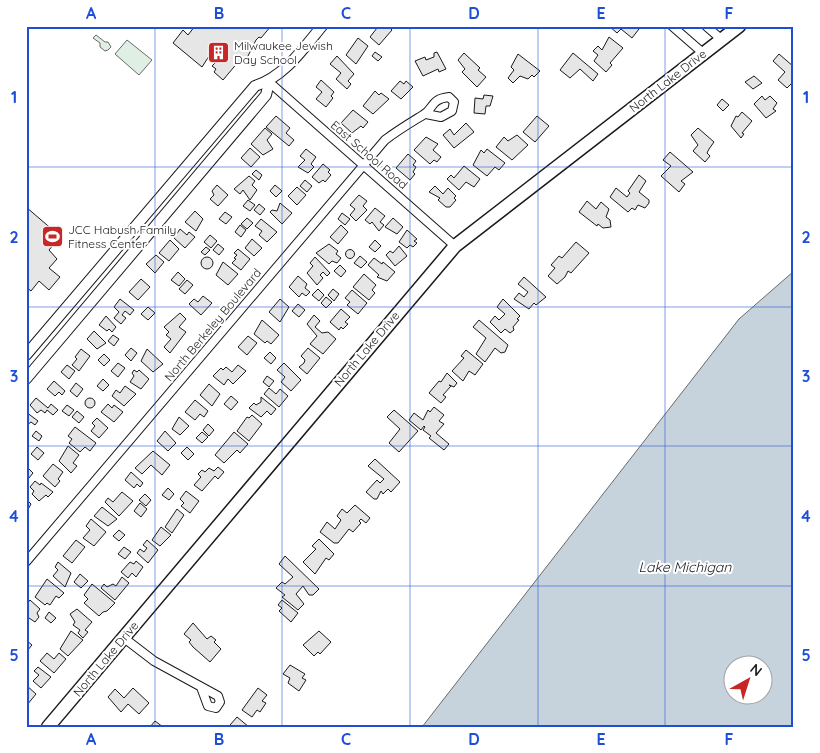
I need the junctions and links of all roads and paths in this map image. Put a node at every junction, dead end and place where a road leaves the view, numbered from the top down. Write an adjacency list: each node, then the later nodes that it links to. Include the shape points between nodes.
1 (322, 26): 7 (street, via 288,66)
2 (672, 26): 6 (street)
3 (706, 26): 5 (street)
4 (739, 26): 5 (main road, North Lake Drive)
5 (721, 39): 6 (main road, North Lake Drive)
6 (703, 53): 10 (main road, North Lake Drive)
7 (269, 82): 9 (street, East School Road); 11 (street, via 255,86); 12 (street, via 266,95)
8 (426, 114): 9 (street, North Berkeley Boulevard, via 385,140)
9 (363, 164): 10 (street, East School Road); 13 (street, North Berkeley Boulevard)
10 (455, 246): 14 (main road, North Lake Drive)
11 (26, 355)
12 (26, 379)
13 (26, 562)
14 (124, 638): 15 (street, via 154,661); 16 (main road, North Lake Drive)
15 (201, 687)
16 (48, 727)

